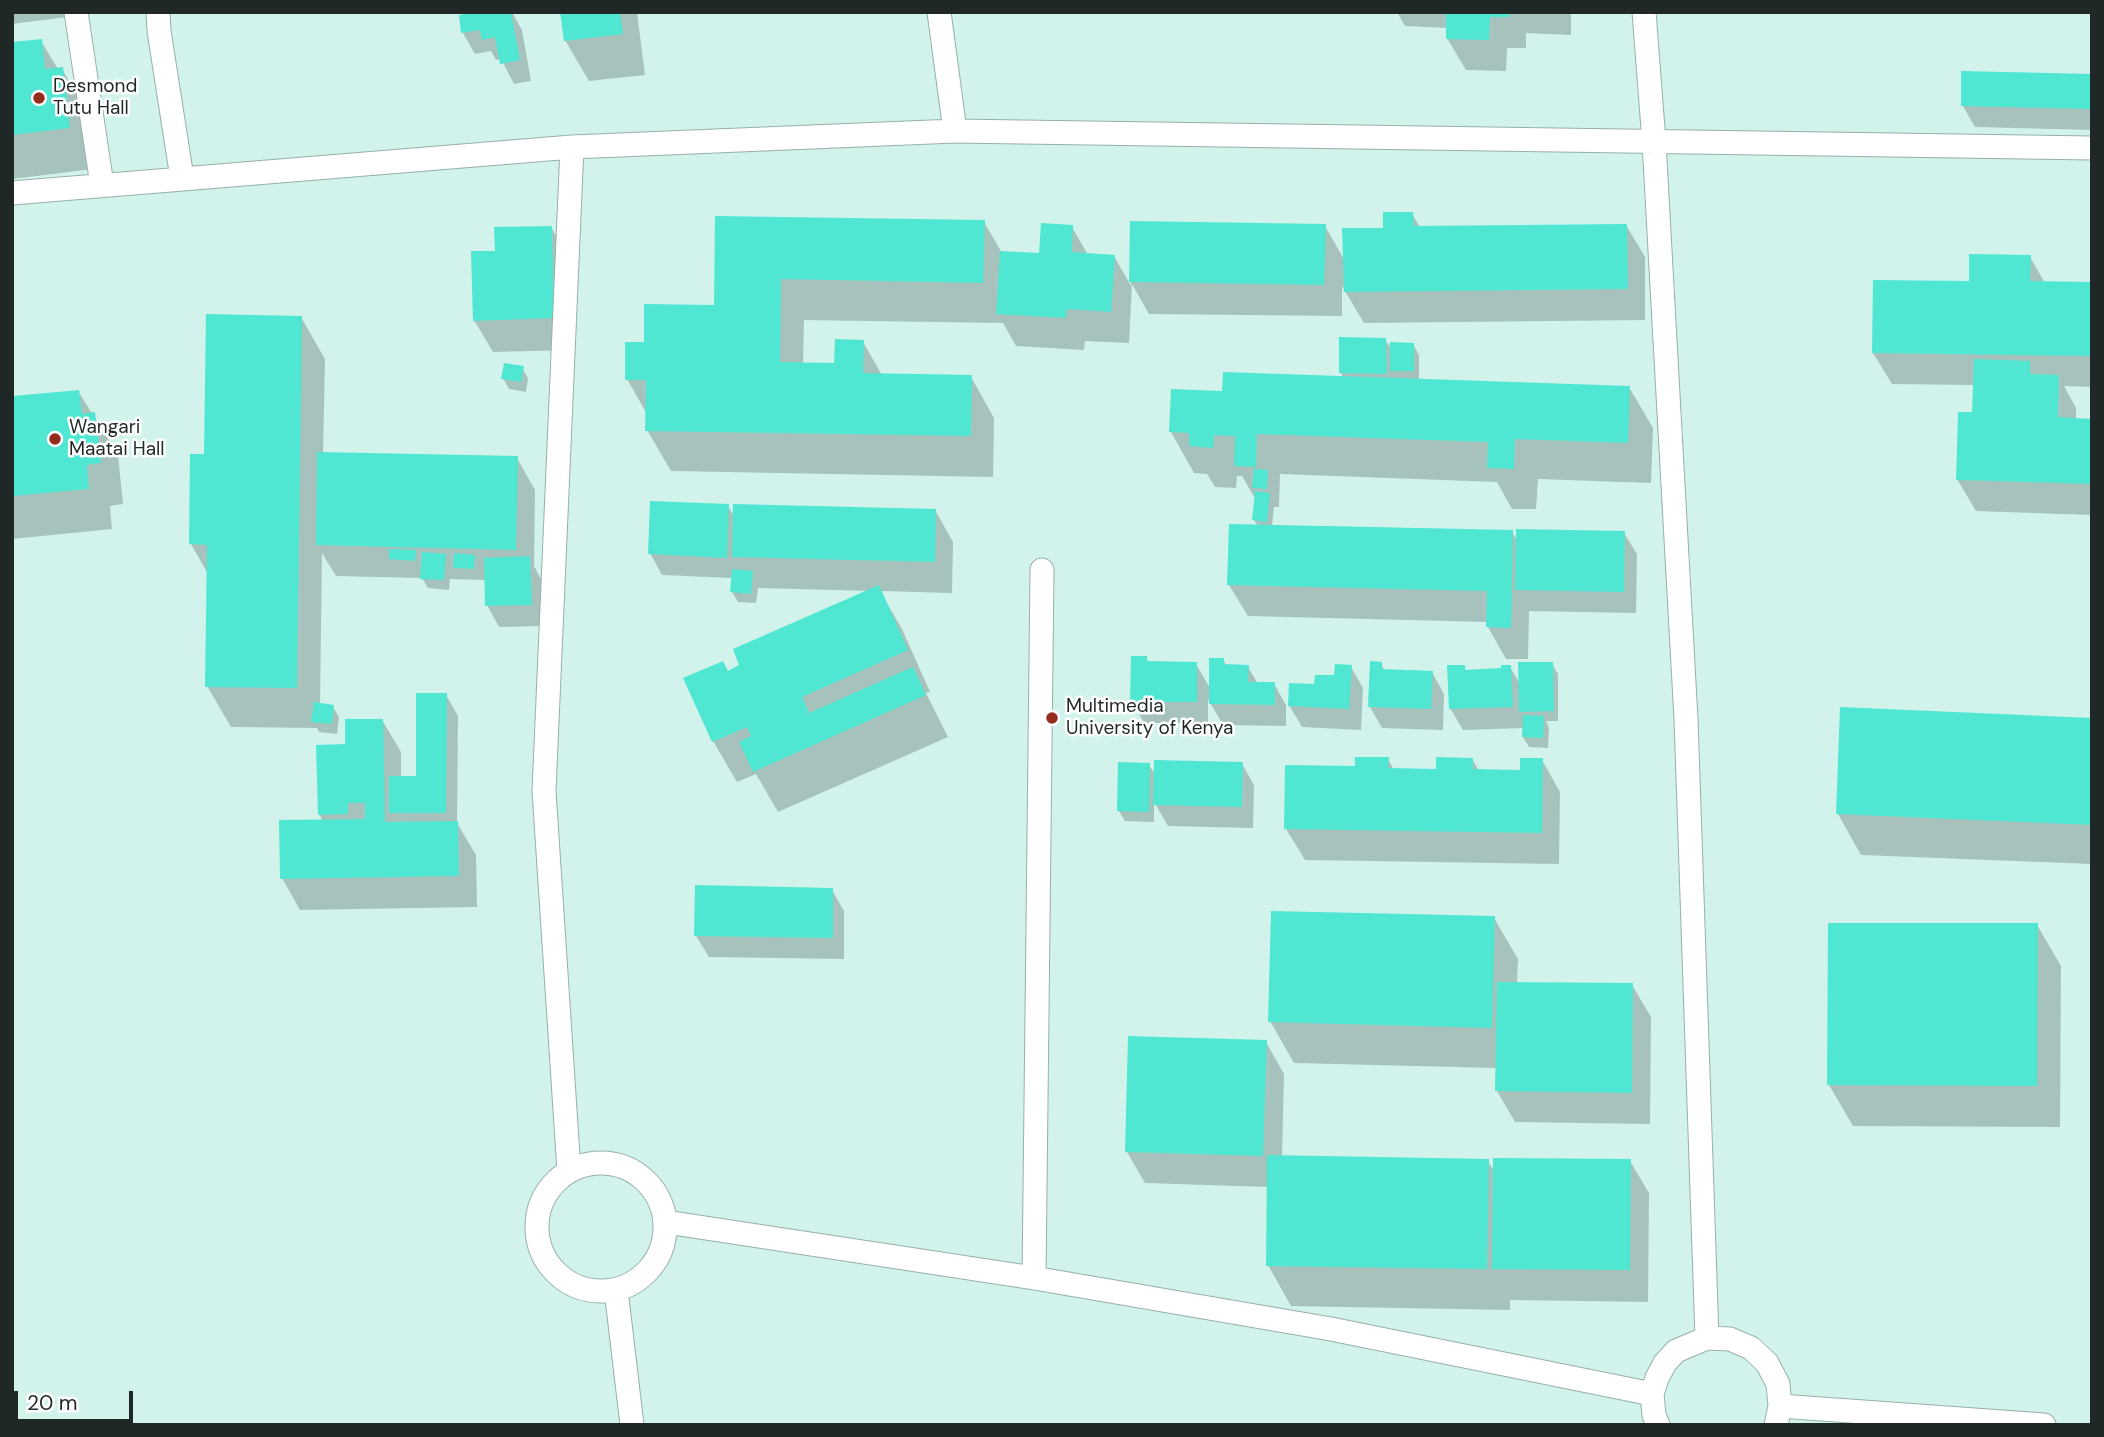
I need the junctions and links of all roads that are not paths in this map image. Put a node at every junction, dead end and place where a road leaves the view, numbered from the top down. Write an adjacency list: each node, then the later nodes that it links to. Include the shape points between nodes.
1 (76, 12): 10 (lane)
2 (158, 12): 9 (lane)
3 (939, 12): 5 (lane)
4 (1644, 12): 6 (lane)
5 (955, 131): 6 (lane); 7 (lane)
6 (1654, 142): 8 (lane); 17 (lane, via 1686,719)
7 (572, 147): 9 (lane); 13 (lane, via 544,791)
8 (2092, 148)
9 (182, 178): 10 (lane)
10 (102, 185): 11 (lane)
11 (12, 193)
12 (1042, 570): 15 (lane)
13 (569, 1171): 14 (lane, via 590,1163 612,1163 633,1171 650,1184 662,1203); 16 (lane, via 551,1185 539,1205 540,1250 552,1270 570,1284 592,1291)
14 (666, 1222): 15 (lane); 16 (lane, via 659,1258 633,1284)
15 (1034, 1278): 18 (lane, via 1331,1329)
16 (615, 1290): 20 (lane)
17 (1707, 1338): 18 (lane, via 1676,1351); 19 (lane, via 1730,1339 1751,1348 1768,1363 1778,1384)
18 (1652, 1394): 21 (lane)
19 (1778, 1415): 22 (lane)
20 (632, 1425)
21 (1658, 1425)
22 (2044, 1425)

